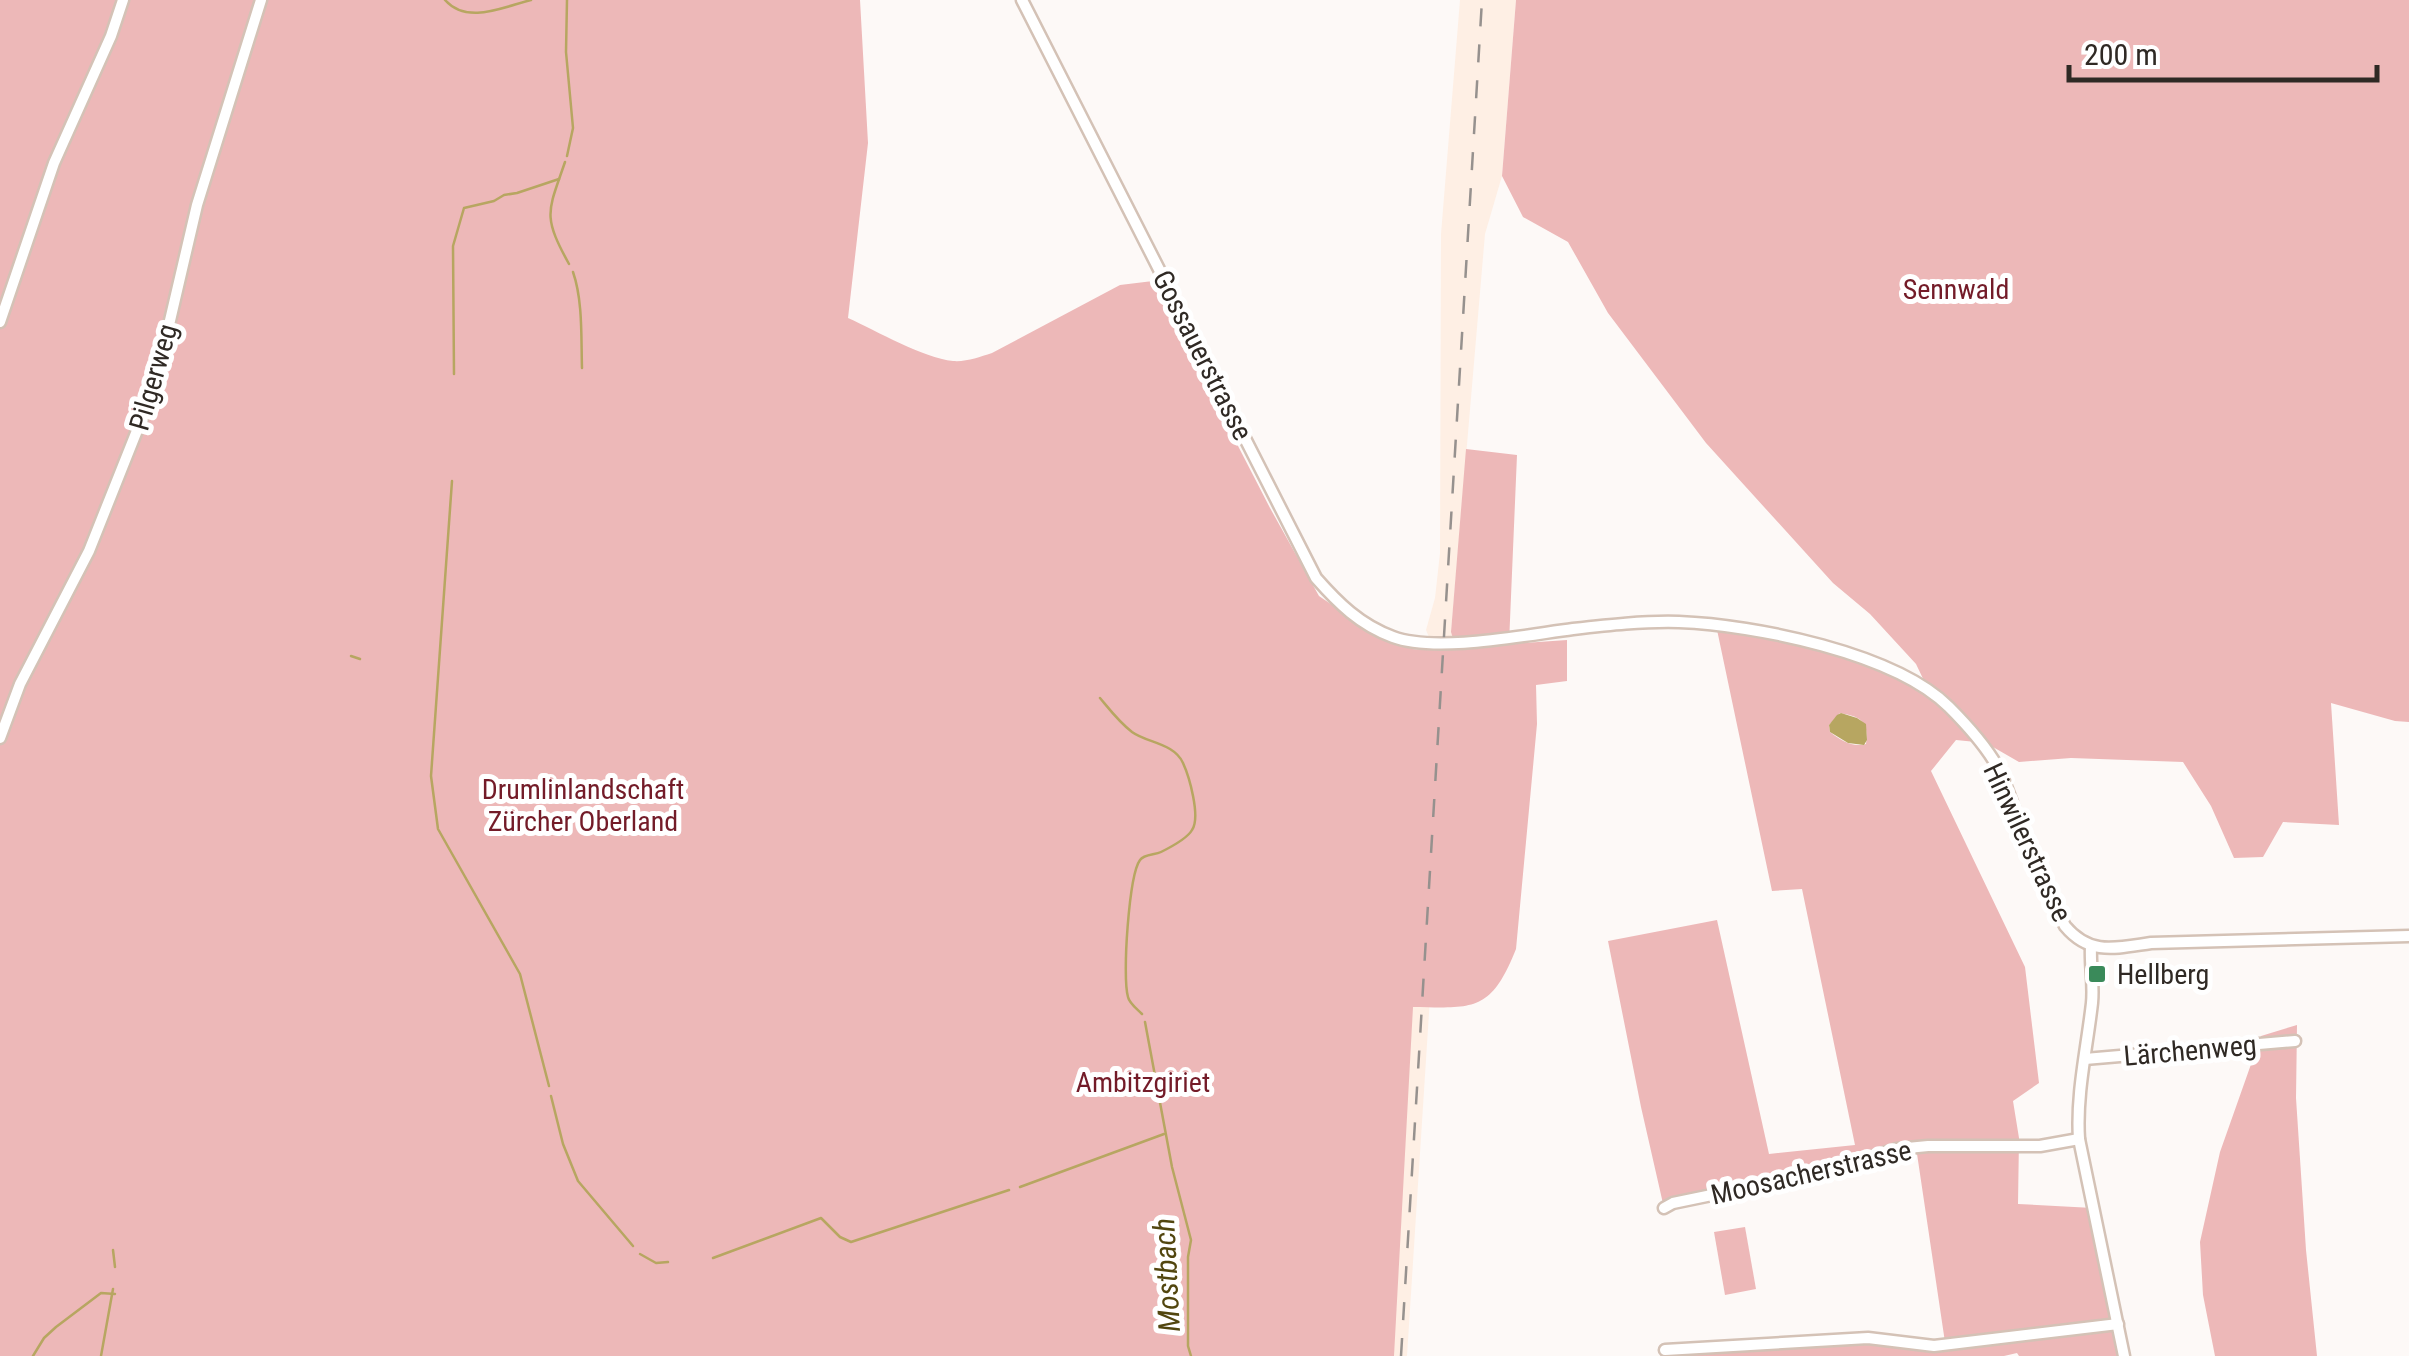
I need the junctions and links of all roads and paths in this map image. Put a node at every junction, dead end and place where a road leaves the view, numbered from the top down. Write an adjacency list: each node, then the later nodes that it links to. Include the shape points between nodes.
1 (123, 0): 4 (street, via 54,163)
2 (261, 0): 6 (street, Pilgerweg, via 197,205 142,418 90,552 20,684)
3 (1022, 0): 5 (street, Gossauerstrasse, via 1316,578 1362,622 1394,638)
4 (0, 322)
5 (1443, 642): 8 (street, Hinwilerstrasse, via 1678,622 1821,646 1890,668 1945,703 1996,766 2065,926)
6 (0, 738)
7 (2409, 936): 8 (street, Hinwilerstrasse)
8 (2092, 947): 10 (street)
9 (2295, 1041): 10 (street, Lärchenweg)
10 (2085, 1059): 11 (street)
11 (2079, 1140): 12 (street, Moosacherstrasse, via 1897,1149); 13 (street)
12 (1664, 1208)
13 (2118, 1324): 14 (street, via 1934,1346 1868,1338); 15 (street)
14 (1666, 1350)
15 (2124, 1356)

